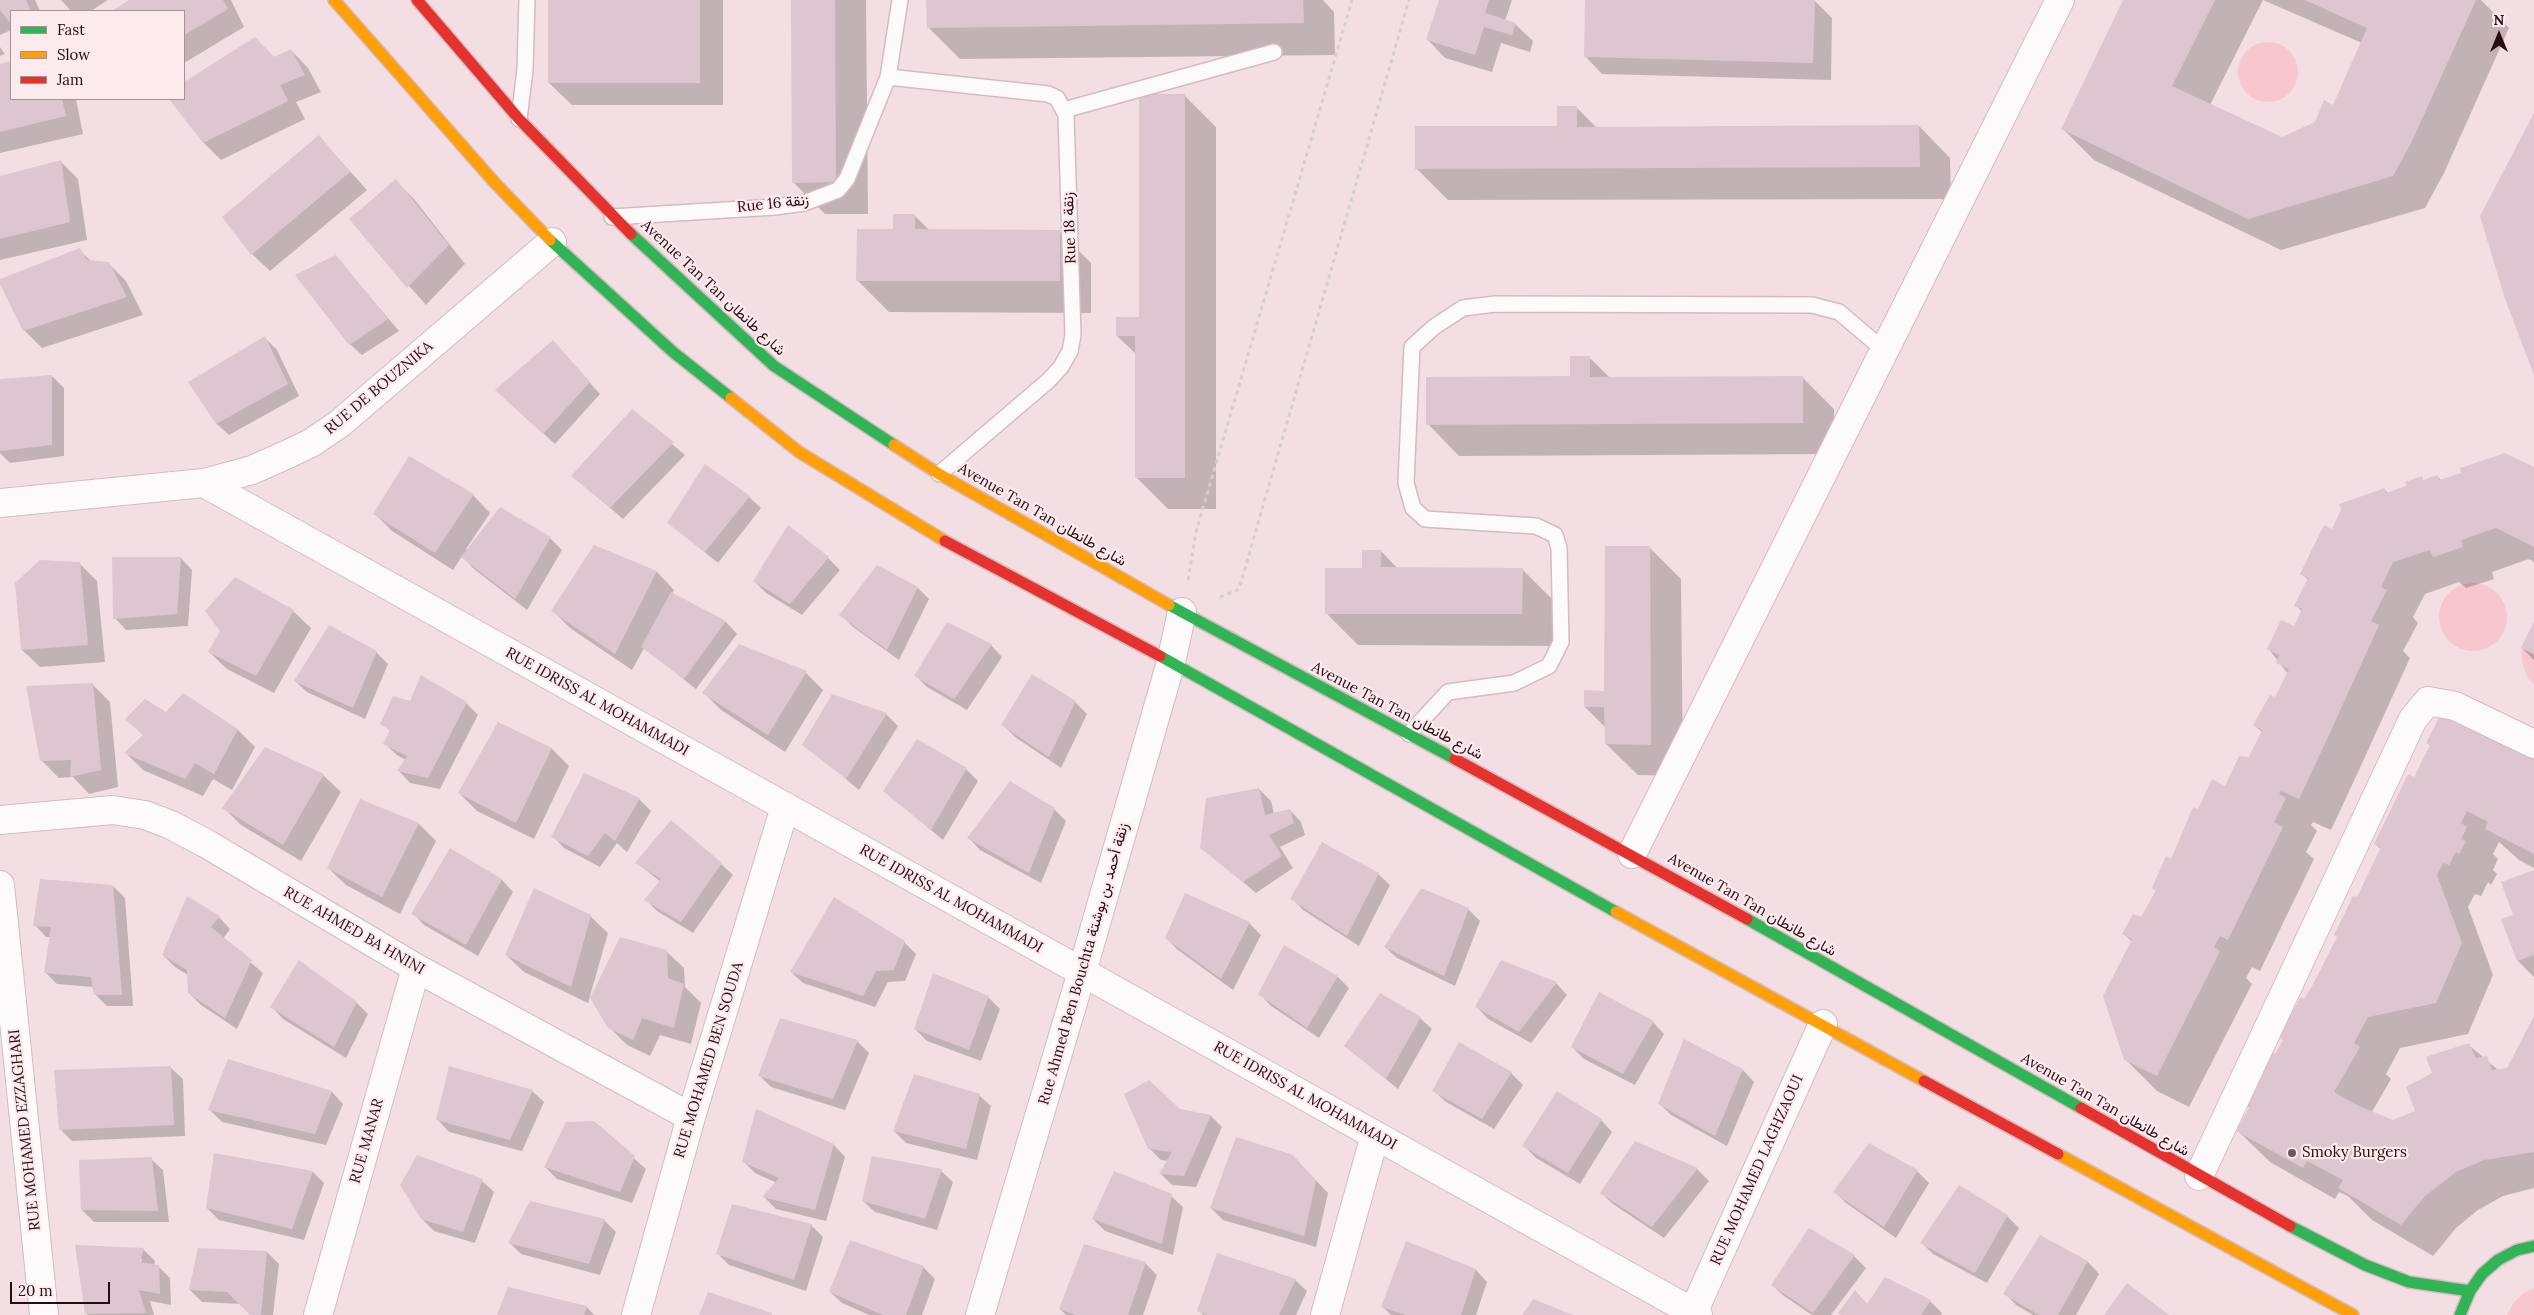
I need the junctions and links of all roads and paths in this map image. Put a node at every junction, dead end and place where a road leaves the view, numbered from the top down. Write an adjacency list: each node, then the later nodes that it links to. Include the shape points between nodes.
1 (334, 0): 13 (main road)
2 (417, 0): 11 (main road, Avenue Tan Tan شارع طانطان)
3 (527, 0): 11 (lane, via 525,70)
4 (900, 0): 9 (lane, Rue 16 زنقة)
5 (1352, 0): 18 (path, via 1196,532)
6 (1410, 0): 18 (path, via 1239,590)
7 (2060, 0): 14 (street)
8 (1274, 52): 10 (lane)
9 (888, 77): 10 (lane, via 1048,94 1057,98); 12 (lane, Rue 16 زنقة, via 847,180 838,190 804,203 776,207)
10 (1064, 110): 15 (lane, Rue 18 زنقة, via 1071,220 1073,335 1070,351 1048,381)
11 (519, 118): 12 (main road, Avenue Tan Tan شارع طانطان)
12 (612, 217): 15 (main road, Avenue Tan Tan شارع طانطان, via 774,366)
13 (552, 242): 16 (street, RUE DE BOUZNIKA, via 339,424 311,443 252,470); 19 (main road, via 674,352 799,452 990,567)
14 (1885, 351): 20 (lane, via 1839,312 1812,305 1495,304 1464,308 1434,327 1412,347 1406,482 1413,508 1424,519 1536,526 1555,535 1559,548 1561,642 1549,666 1514,682 1448,692); 24 (street)
15 (939, 474): 18 (main road, Avenue Tan Tan شارع طانطان)
16 (204, 482): 17 (street, RUE DE BOUZNIKA); 22 (street, RUE IDRISS AL MOHAMMADI)
17 (0, 503)
18 (1182, 612): 19 (street, Rue Ahmed Ben Bouchta زنقة أحمد بن بوشتة); 20 (main road, Avenue Tan Tan شارع طانطان)
19 (1171, 662): 27 (street, Rue Ahmed Ben Bouchta زنقة أحمد بن بوشتة); 28 (main road)
20 (1409, 734): 24 (main road, Avenue Tan Tan شارع طانطان)
21 (2534, 744): 31 (street, via 2455,706 2428,701 2413,719)
22 (785, 807): 27 (street, RUE IDRISS AL MOHAMMADI); 29 (street, RUE MOHAMED BEN SOUDA)
23 (0, 820): 26 (street, RUE AHMED BA HNINI, via 113,810 145,815 207,844)
24 (1632, 854): 31 (main road, Avenue Tan Tan شارع طانطان)
25 (0, 885): 36 (street, RUE MOHAMED EZZAGHARI)
26 (416, 968): 29 (street, RUE AHMED BA HNINI); 37 (street, RUE MANAR)
27 (1082, 972): 30 (street, RUE IDRISS AL MOHAMMADI); 39 (street, Rue Ahmed Ben Bouchta زنقة أحمد بن بوشتة)
28 (1823, 1024): 34 (main road); 35 (street, RUE MOHAMED LAGHZAOUI)
29 (691, 1117): 38 (street, RUE MOHAMED BEN SOUDA)
30 (1375, 1135): 35 (street, RUE IDRISS AL MOHAMMADI); 40 (street)
31 (2199, 1176): 33 (main road, Avenue Tan Tan شارع طانطان, via 2365,1265 2409,1282)
32 (2534, 1246): 33 (main road, via 2498,1260)
33 (2470, 1291): 43 (main road)
34 (2317, 1297): 41 (main road); 42 (main road)
35 (1694, 1314)
36 (44, 1315)
37 (318, 1315)
38 (636, 1315)
39 (980, 1315)
40 (1325, 1315)
41 (2330, 1315)
42 (2353, 1315)
43 (2460, 1315)

